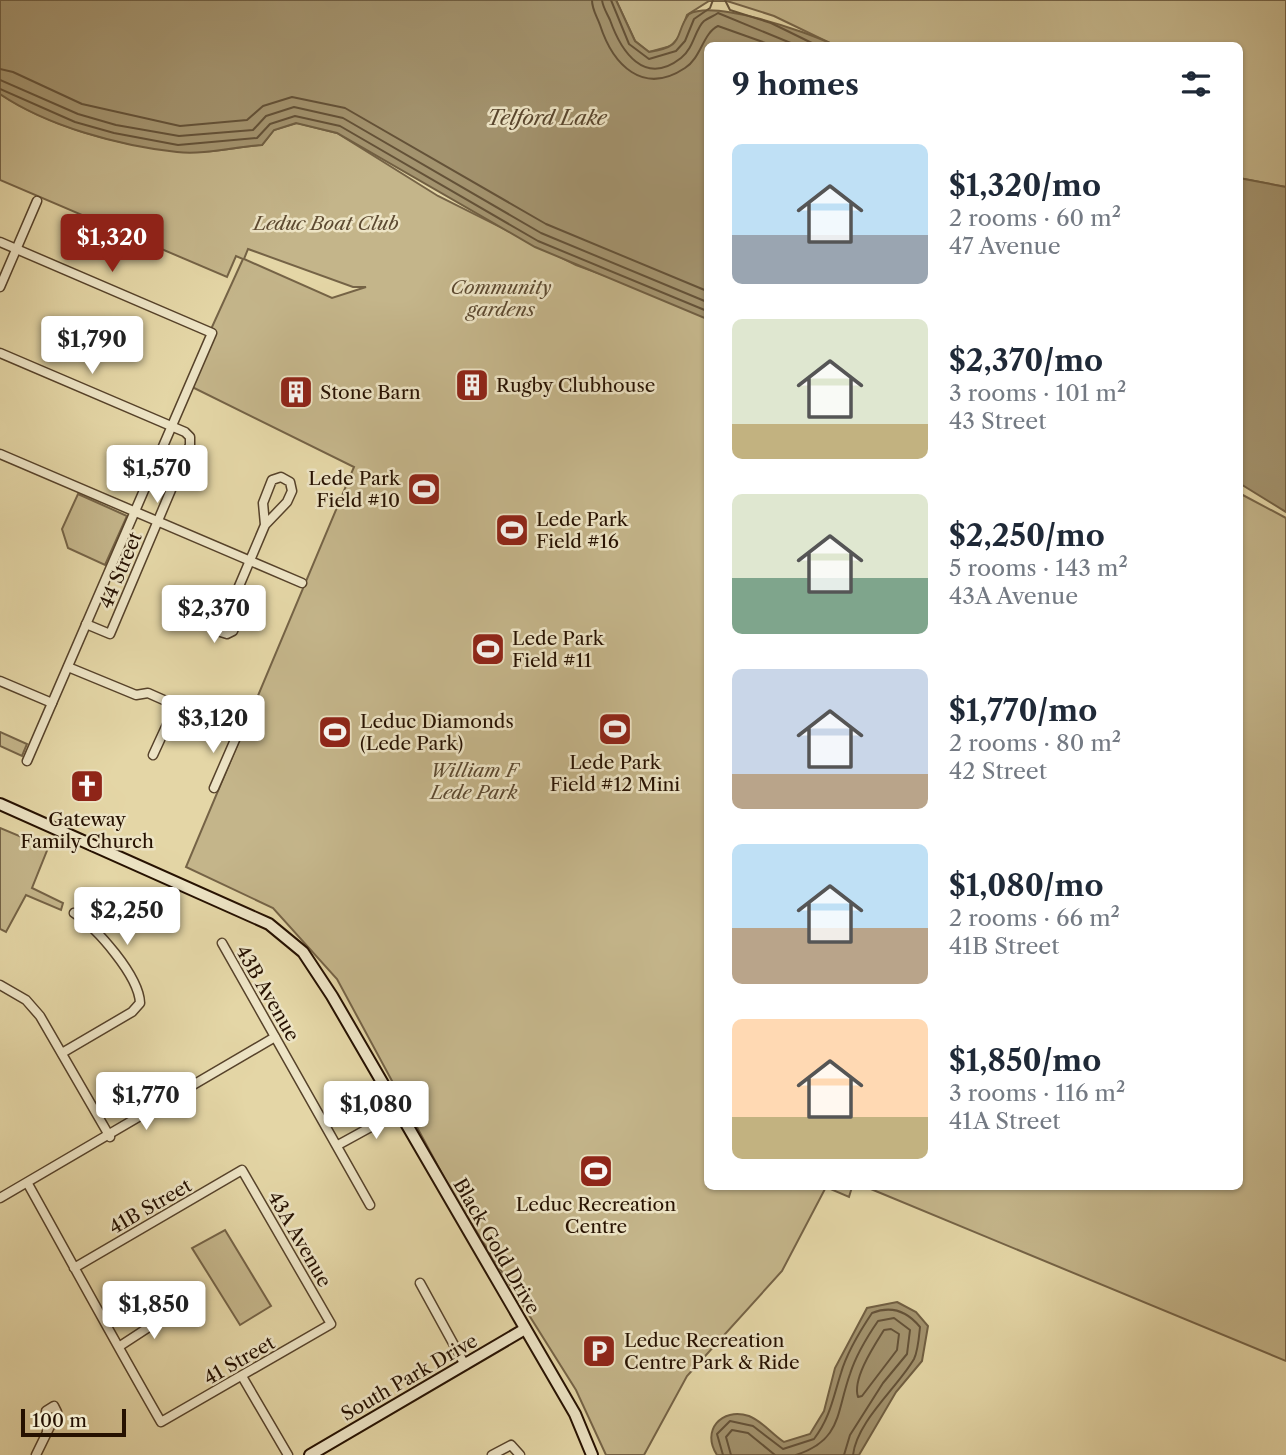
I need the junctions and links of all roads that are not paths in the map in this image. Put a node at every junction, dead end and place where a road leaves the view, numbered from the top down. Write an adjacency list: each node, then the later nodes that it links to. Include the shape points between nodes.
1 (37, 201): 3 (street)
2 (0, 242): 3 (street)
3 (17, 249): 4 (street); 6 (street, 44 Street, via 212,333)
4 (0, 287)
5 (0, 353): 6 (street)
6 (172, 427): 8 (street, 44 Street); 9 (street, 44 Street, via 188,434 190,445)
7 (0, 454): 8 (street)
8 (135, 512): 9 (street); 14 (street, 44 Street)
9 (159, 522): 11 (street); 14 (street, 44 Street, via 110,634)
10 (265, 525): 10 (street, via 282,510 292,491 290,482 281,477 272,480 264,499); 11 (street)
11 (250, 561): 12 (street); 13 (street)
12 (302, 583)
13 (237, 591): 13 (street, via 212,619 212,628 224,634 233,631 237,621)
14 (86, 624): 15 (street, 44 Street)
15 (68, 667): 17 (street, 44 Street); 19 (street, via 136,695 148,693)
16 (0, 681): 17 (street)
17 (52, 703): 22 (street, 44 Street)
18 (251, 703): 20 (street)
19 (176, 705): 20 (street); 21 (street)
20 (239, 733): 23 (street)
21 (153, 755)
22 (27, 761)
23 (214, 789)
24 (0, 804): 30 (main road, Black Gold Drive, via 242,909 281,933 317,971)
25 (74, 913): 29 (street, via 108,944 140,1003)
26 (222, 943): 28 (street, 43B Avenue)
27 (0, 985): 29 (street, via 26,1000)
28 (275, 1037): 31 (street); 32 (street, 43B Avenue)
29 (62, 1053): 31 (street)
30 (400, 1111): 32 (street); 41 (main road, Black Gold Drive)
31 (110, 1137): 34 (street)
32 (338, 1145): 36 (street, 43B Avenue)
33 (242, 1170): 37 (street, 41B Street); 40 (street, 43A Avenue)
34 (28, 1184): 35 (street); 37 (street)
35 (0, 1198)
36 (370, 1205)
37 (74, 1268): 42 (street)
38 (420, 1283): 43 (street)
39 (172, 1312): 42 (street)
40 (331, 1324): 44 (street, 41 Street)
41 (525, 1329): 43 (main road, South Park Drive); 51 (main road, Black Gold Drive, via 579,1422)
42 (120, 1346): 44 (street, 41 Street, via 162,1422)
43 (465, 1365): 48 (main road, South Park Drive)
44 (243, 1378): 47 (street)
45 (47, 1431): 46 (street)
46 (36, 1455)
47 (288, 1455)
48 (310, 1455)
49 (492, 1455): 50 (street, via 511,1445)
50 (520, 1455)
51 (592, 1455)

